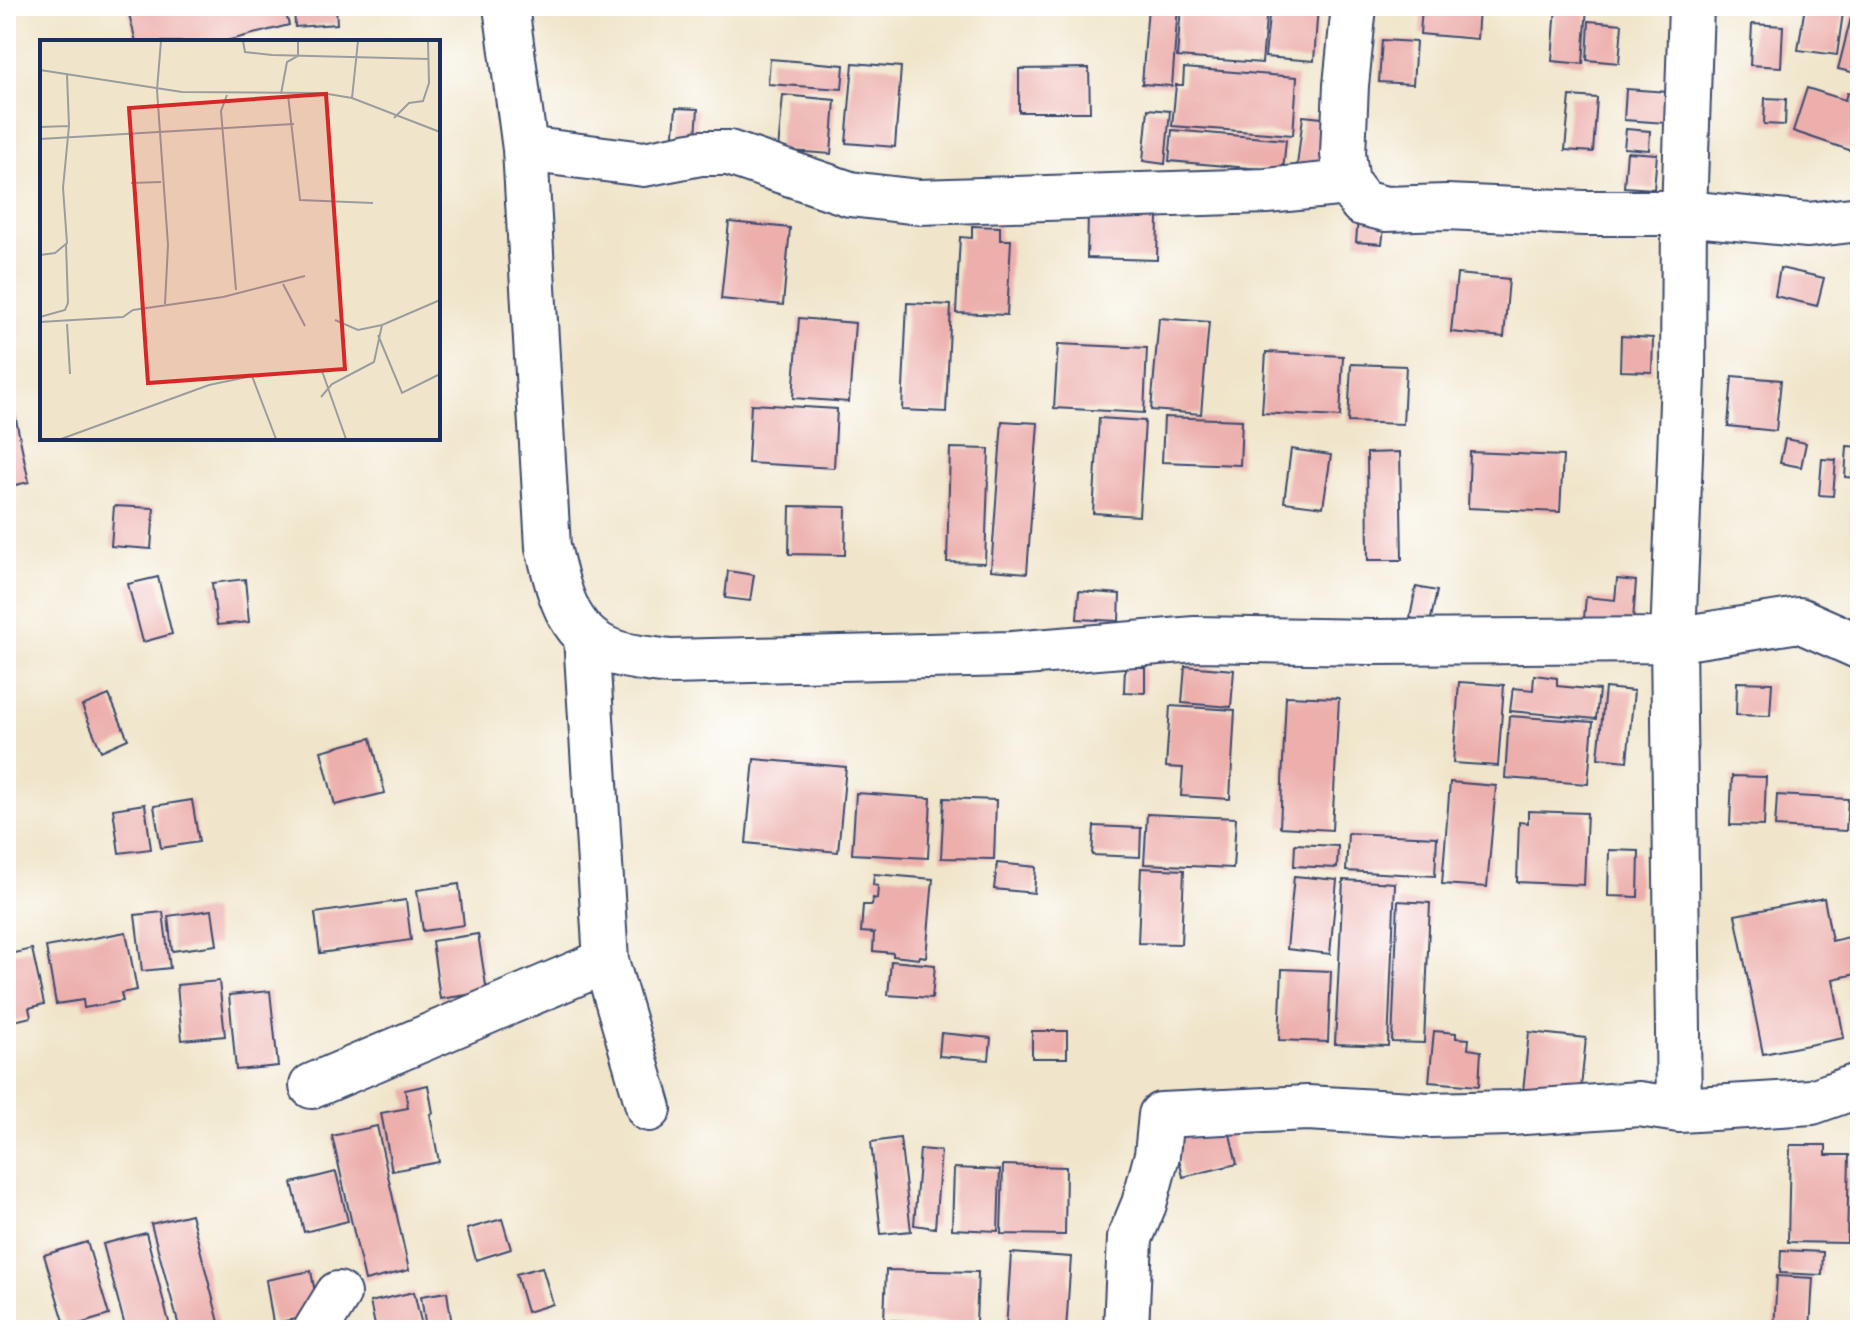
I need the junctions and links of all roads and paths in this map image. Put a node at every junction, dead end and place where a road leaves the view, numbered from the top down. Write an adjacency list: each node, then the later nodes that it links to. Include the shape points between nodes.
1 (506, 6): 4 (street)
2 (1354, 6): 5 (street, via 1343,154)
3 (1691, 6): 6 (street)
4 (525, 149): 5 (street, via 644,164 729,153 850,194 919,202 1267,191); 8 (street, via 548,547 562,603)
5 (1347, 183): 6 (street, via 1362,203 1386,209)
6 (1684, 213): 7 (street, via 1808,225); 9 (street)
7 (1860, 219)
8 (586, 637): 9 (street, via 614,652 669,662 1012,654 1195,639); 11 (street)
9 (1673, 640): 10 (street, via 1799,620); 15 (street)
10 (1860, 647)
11 (606, 961): 13 (street); 14 (street)
12 (1860, 1085): 15 (street, via 1812,1102)
13 (312, 1086)
14 (649, 1109)
15 (1679, 1110): 16 (street, via 1639,1104 1443,1115 1307,1108 1161,1115 1157,1155 1130,1238)
16 (1126, 1330)

